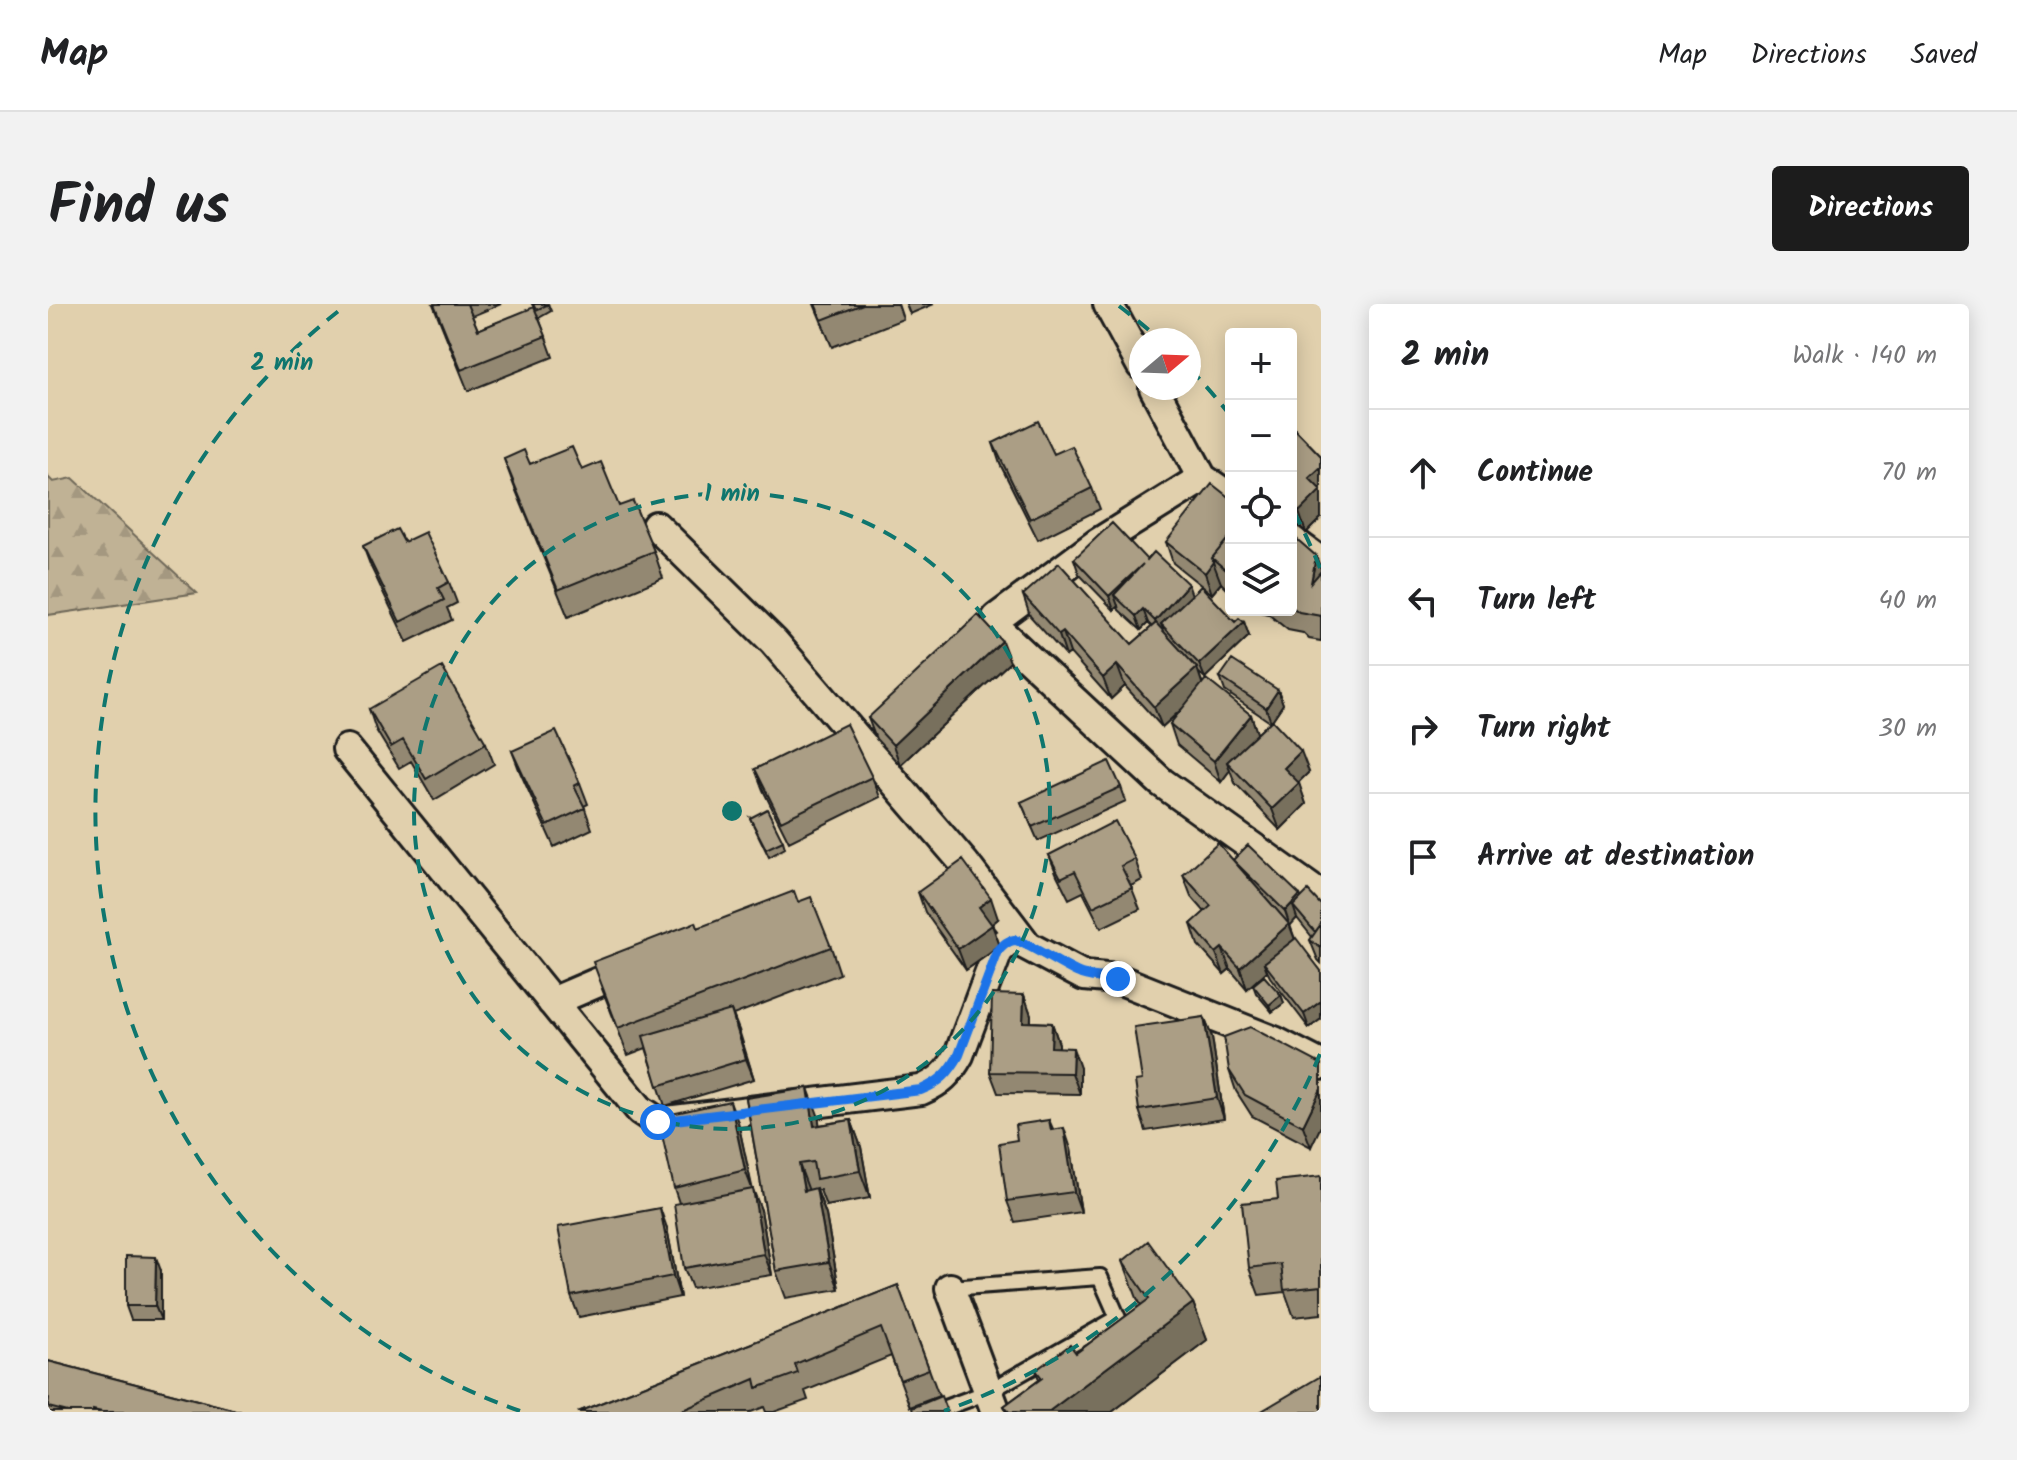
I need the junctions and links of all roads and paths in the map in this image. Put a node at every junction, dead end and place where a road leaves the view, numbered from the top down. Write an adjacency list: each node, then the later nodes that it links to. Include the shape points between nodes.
1 (1108, 304): 2 (street)
2 (1129, 343)
3 (1160, 400): 4 (street)
4 (1202, 478): 5 (street); 10 (street, via 1098,543 995,624 1161,782)
5 (1225, 494)
6 (656, 526): 11 (street, via 774,642 965,864)
7 (1296, 544): 8 (street)
8 (1321, 562)
9 (347, 749): 13 (street)
10 (1321, 896)
11 (1026, 944): 13 (street, via 1007,942 998,951 959,1055 937,1083 921,1090 658,1122 640,1110); 14 (street, via 1084,976 1118,979)
12 (664, 954): 13 (street)
13 (552, 1002)
14 (1321, 1065)
15 (950, 1288): 16 (street); 16 (lane, via 1100,1277 1118,1318)
16 (992, 1402): 17 (lane)
17 (934, 1412)

